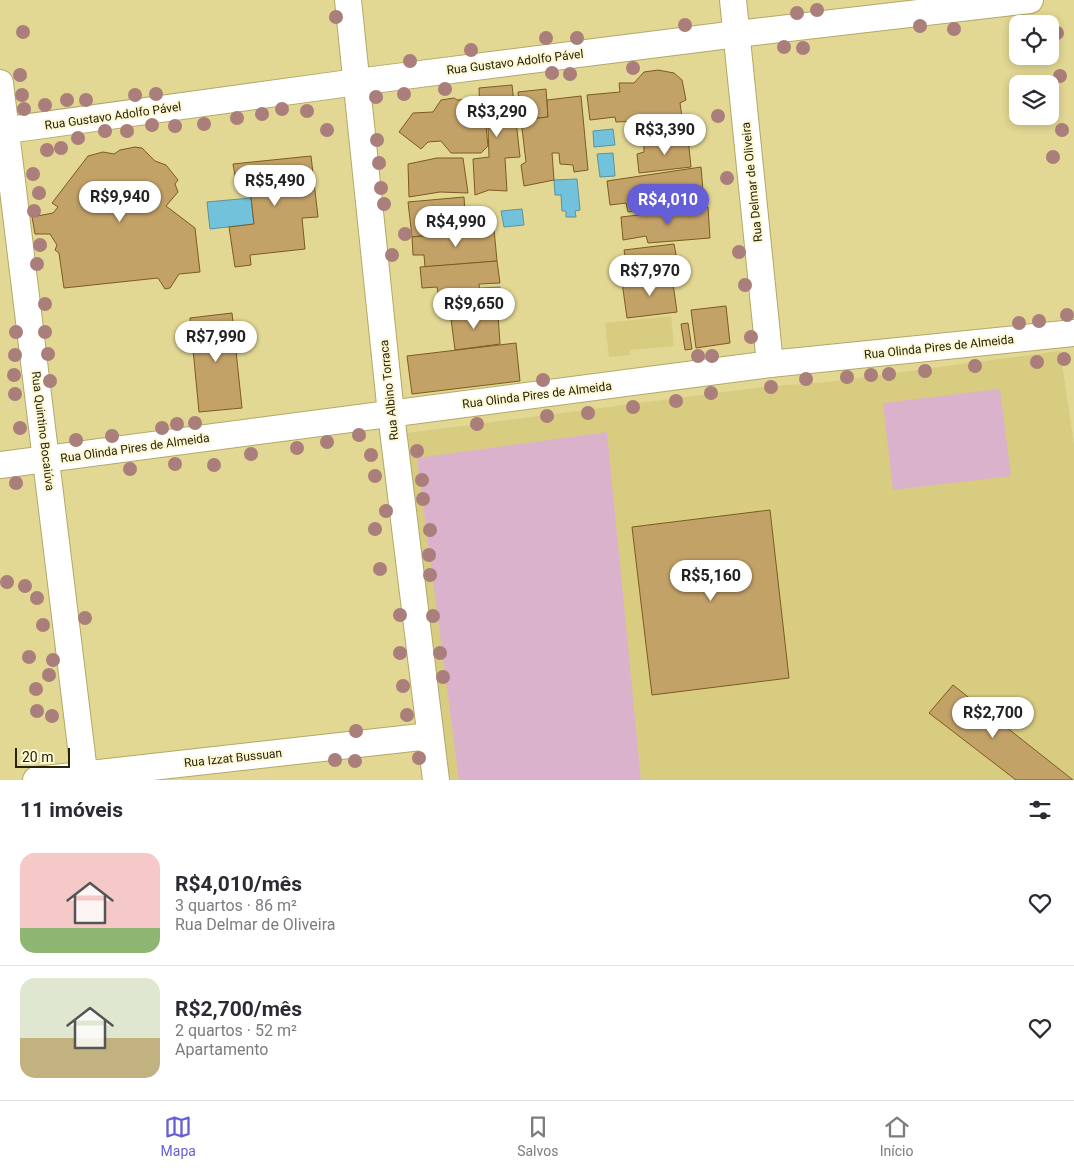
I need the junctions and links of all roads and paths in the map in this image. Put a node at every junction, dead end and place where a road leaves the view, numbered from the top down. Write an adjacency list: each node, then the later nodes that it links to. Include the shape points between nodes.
1 (348, 0): 6 (street, Rua Albino Torraca)
2 (733, 0): 4 (street, Rua Delmar de Oliveira)
3 (1030, 0): 4 (street, Rua Gustavo Adolfo Pável)
4 (737, 34): 6 (street, Rua Gustavo Adolfo Pável); 9 (street, Rua Delmar de Oliveira)
5 (0, 82): 7 (street, Rua Quintino Bocaiúva)
6 (357, 82): 7 (street, Rua Gustavo Adolfo Pável); 10 (street, Rua Albino Torraca)
7 (2, 131): 11 (street, Rua Quintino Bocaiúva)
8 (1074, 333): 9 (street, Rua Olinda Pires de Almeida)
9 (770, 364): 10 (street, Rua Olinda Pires de Almeida)
10 (391, 414): 11 (street, Rua Olinda Pires de Almeida); 13 (street, Rua Albino Torraca)
11 (47, 460): 12 (street, Rua Olinda Pires de Almeida); 14 (street, Rua Quintino Bocaiúva)
12 (0, 465)
13 (430, 736): 14 (street, Rua Izzat Bussuan); 16 (street, Rua Albino Torraca)
14 (85, 777): 15 (street, Rua Izzat Bussuan)
15 (36, 780)
16 (436, 780)

